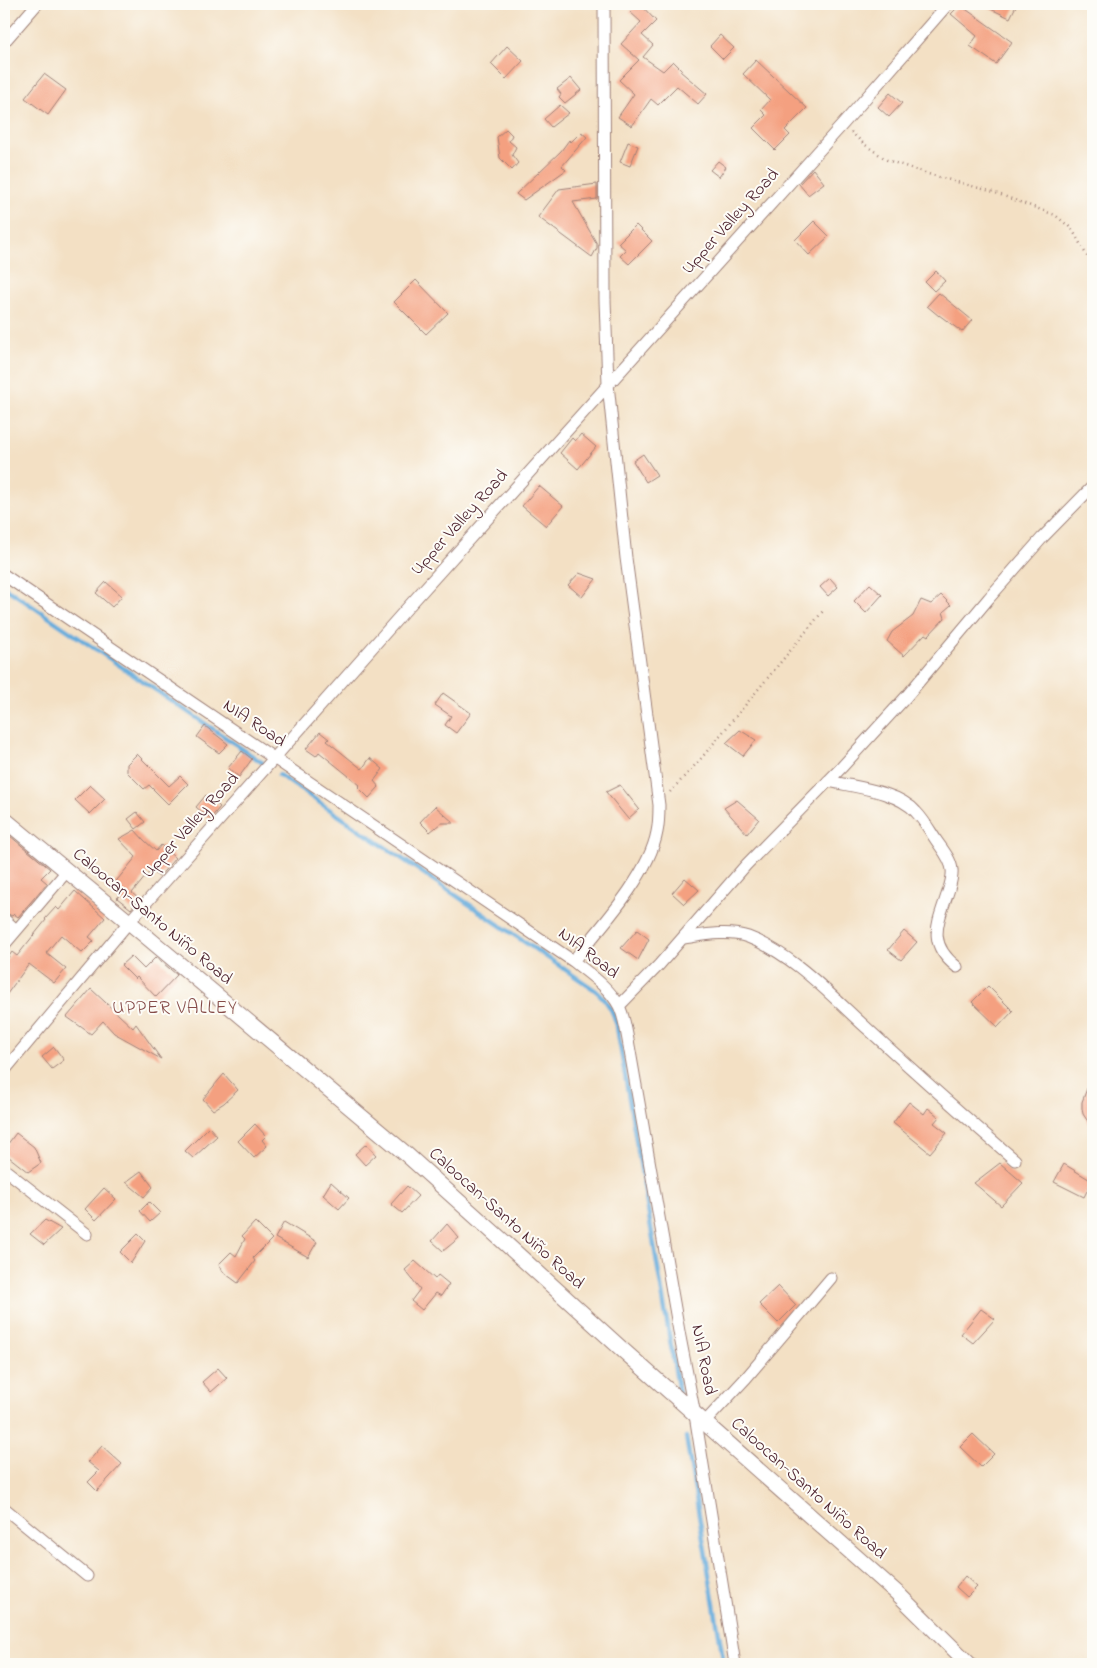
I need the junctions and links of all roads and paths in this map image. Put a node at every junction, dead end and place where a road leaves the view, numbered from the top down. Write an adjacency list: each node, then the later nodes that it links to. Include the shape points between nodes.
1 (37, 4): 4 (street)
2 (604, 4): 7 (street)
3 (948, 4): 5 (street, Upper Valley Road)
4 (4, 42)
5 (843, 124): 6 (path, via 887,160 990,191 1055,215 1072,229); 7 (street, Upper Valley Road)
6 (1093, 267)
7 (608, 384): 11 (street, Upper Valley Road); 13 (street, via 626,558)
8 (1093, 486): 12 (street, via 1042,538 906,697)
9 (4, 575): 11 (street, NIA Road)
10 (823, 612): 13 (path)
11 (275, 759): 17 (street, Upper Valley Road); 21 (street, NIA Road)
12 (828, 781): 19 (street, via 746,865); 22 (street, via 890,796 916,811 951,863 952,880 937,926 937,938 946,958)
13 (659, 805): 21 (street, via 657,833 637,879)
14 (4, 818): 15 (street, Caloocan-Santo Niño Road)
15 (67, 871): 17 (street, Caloocan-Santo Niño Road); 18 (street)
16 (4, 919): 18 (street)
17 (129, 922): 24 (street, Upper Valley Road); 29 (street, Caloocan-Santo Niño Road, via 406,1154)
18 (16, 930): 20 (street)
19 (684, 938): 23 (street); 25 (street, via 726,934 745,936 767,945 827,992)
20 (4, 945)
21 (573, 961): 23 (street, NIA Road, via 611,994)
22 (957, 967)
23 (619, 1006): 29 (street, NIA Road, via 628,1040 680,1337)
24 (4, 1071)
25 (1015, 1160)
26 (4, 1169): 27 (street)
27 (87, 1234)
28 (832, 1278): 29 (street, via 746,1378)
29 (700, 1419): 32 (street, NIA Road); 33 (street, Caloocan-Santo Niño Road, via 897,1593)
30 (4, 1508): 31 (street)
31 (87, 1576)
32 (736, 1664)
33 (969, 1664)

